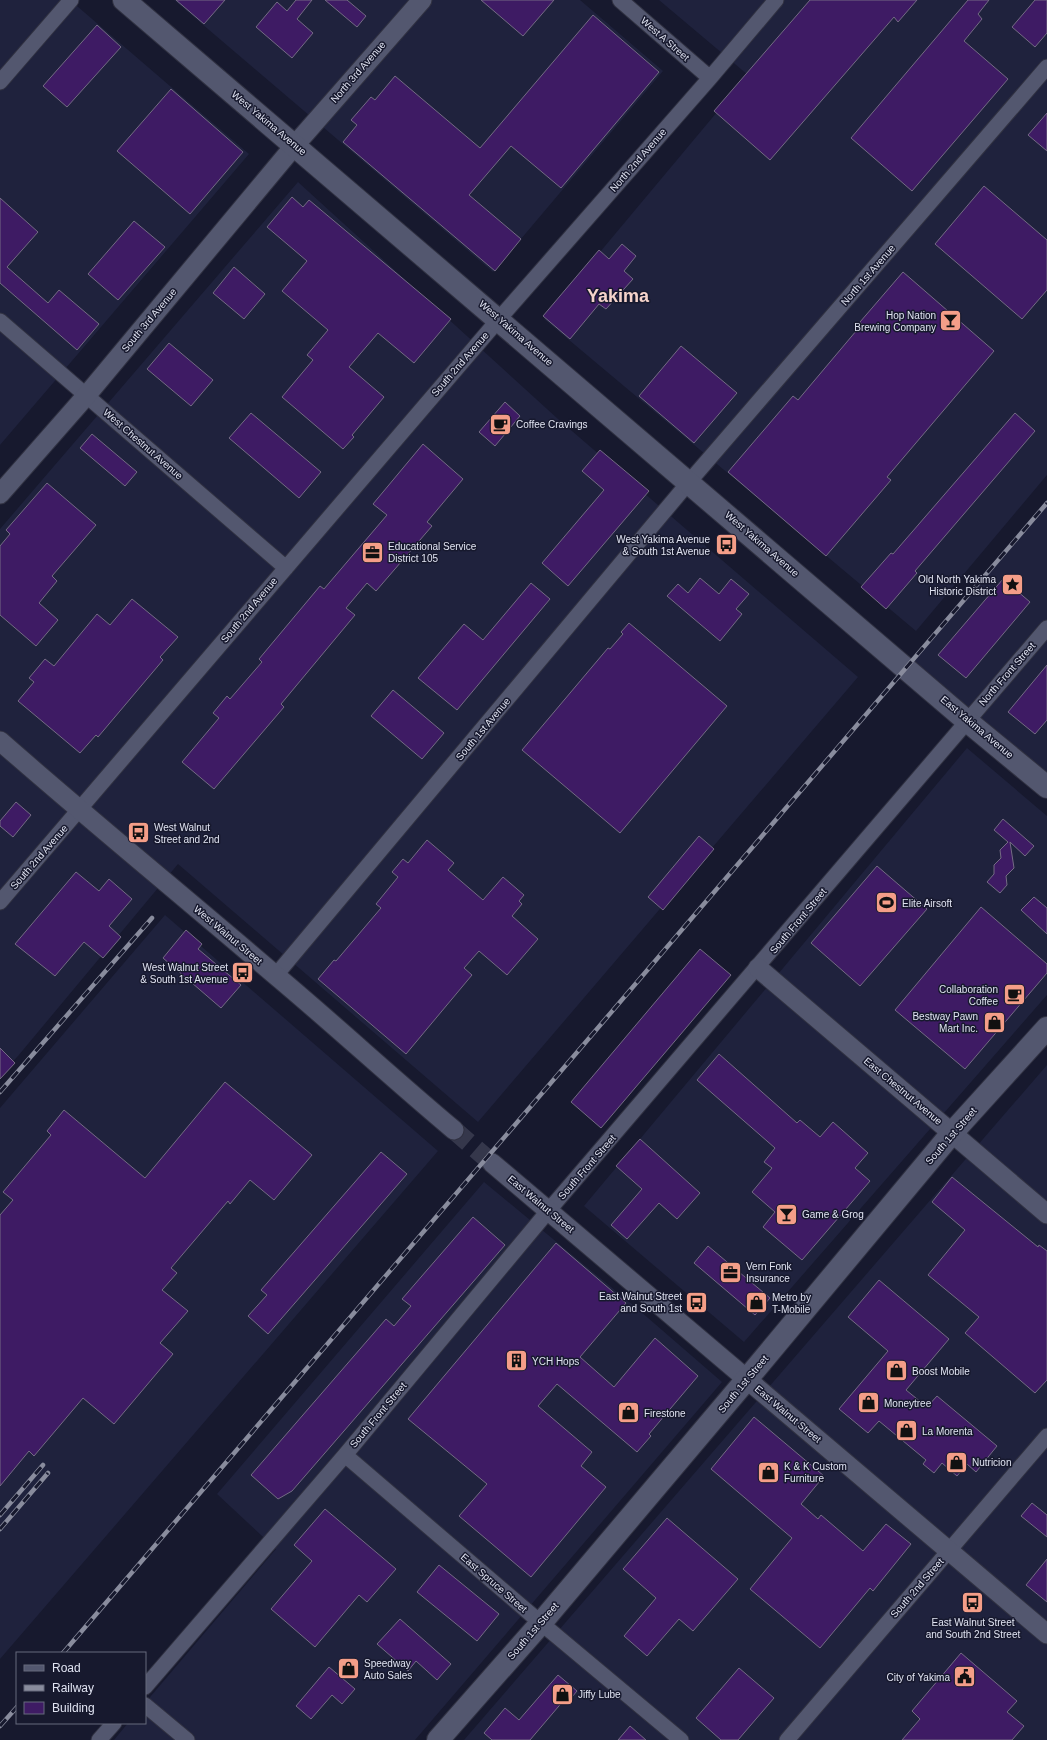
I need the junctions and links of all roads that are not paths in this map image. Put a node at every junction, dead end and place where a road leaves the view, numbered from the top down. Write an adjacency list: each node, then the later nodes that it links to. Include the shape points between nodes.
1 (71, 0): 8 (street)
2 (124, 0): 9 (main road, West Yakima Avenue)
3 (422, 0): 9 (street, North 3rd Avenue)
4 (620, 0): 7 (street, West A Street)
5 (776, 0): 7 (street, North 2nd Avenue)
6 (1047, 67): 13 (street, North 1st Avenue)
7 (710, 78): 10 (street, North 2nd Avenue)
8 (0, 82)
9 (295, 145): 10 (main road, West Yakima Avenue); 12 (street, South 3rd Avenue)
10 (499, 319): 13 (main road, West Yakima Avenue); 15 (street, South 2nd Avenue)
11 (0, 320): 12 (street, West Chestnut Avenue)
12 (86, 396): 14 (street, South 3rd Avenue); 15 (street, West Chestnut Avenue)
13 (689, 482): 17 (main road, West Yakima Avenue); 24 (street, South 1st Avenue)
14 (0, 494)
15 (286, 568): 21 (street, South 2nd Avenue)
16 (1047, 628): 18 (street, North Front Street)
17 (906, 668): 18 (main road, East Yakima Avenue)
18 (968, 720): 20 (main road, East Yakima Avenue); 23 (street, South Front Street)
19 (0, 741): 21 (street, West Walnut Street)
20 (1047, 787)
21 (79, 811): 22 (street, South 2nd Avenue); 24 (street, West Walnut Street)
22 (0, 902)
23 (758, 968): 27 (street, East Chestnut Avenue); 29 (street, South Front Street)
24 (276, 975): 26 (street, West Walnut Street)
25 (1047, 1028): 27 (main road, South 1st Street)
26 (454, 1130)
27 (952, 1133): 30 (street, East Chestnut Avenue); 31 (main road, South 1st Street)
28 (492, 1163): 29 (street, East Walnut Street)
29 (549, 1210): 31 (street, East Walnut Street); 33 (street, South Front Street)
30 (1047, 1214)
31 (747, 1379): 34 (street, East Walnut Street); 35 (main road, South 1st Street)
32 (1047, 1436): 34 (street, South 2nd Street)
33 (345, 1455): 35 (street, East Spruce Street); 37 (street, South Front Street)
34 (949, 1551): 36 (street, East Walnut Street); 44 (street, South 2nd Street)
35 (540, 1623): 42 (main road, South 1st Street); 43 (street, East Spruce Street)
36 (1047, 1634)
37 (146, 1686)
38 (146, 1706): 41 (street)
39 (113, 1724): 40 (street)
40 (99, 1740)
41 (187, 1740)
42 (438, 1740)
43 (681, 1740)
44 (787, 1740)

